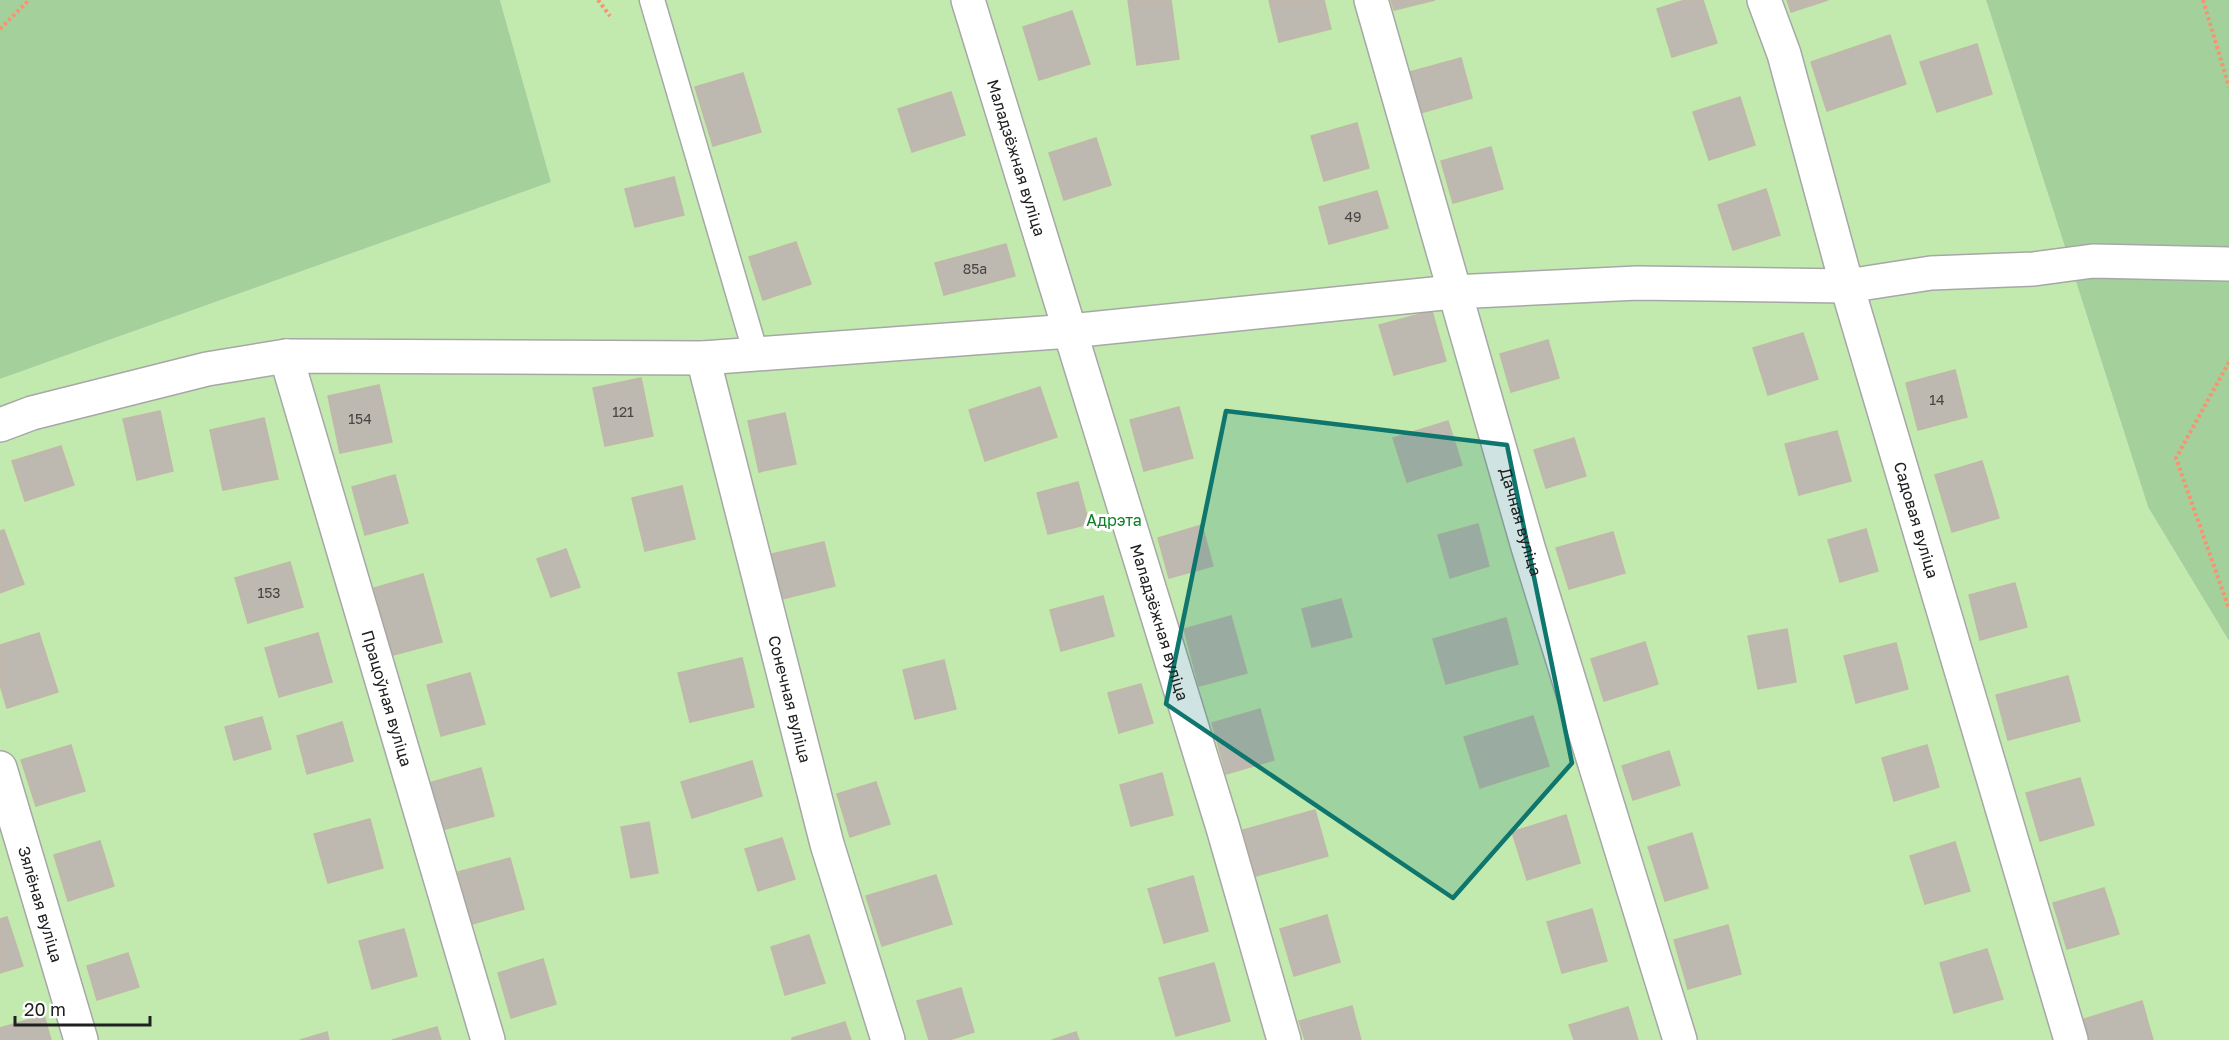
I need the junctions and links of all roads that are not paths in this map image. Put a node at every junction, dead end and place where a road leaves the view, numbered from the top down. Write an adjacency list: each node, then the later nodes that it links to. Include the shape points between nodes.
1 (652, 0): 9 (lane)
2 (968, 0): 8 (street, Маладзёжная вуліца)
3 (1371, 0): 7 (street, Дачная вуліца)
4 (1764, 0): 6 (street, Садовая вуліца, via 1784,54)
5 (2229, 264): 6 (street, via 2093,261 2034,269 1930,273)
6 (1847, 286): 7 (street, via 1637,283); 19 (street, Садовая вуліца)
7 (1453, 292): 8 (street); 18 (street, Дачная вуліца)
8 (1070, 331): 9 (street); 17 (street, Маладзёжная вуліца)
9 (756, 354): 11 (street)
10 (286, 356): 11 (street); 12 (street, via 207,369 32,413); 15 (street, Працоўная вуліца)
11 (702, 358): 16 (street, Сонечная вуліца, via 827,844)
12 (0, 425)
13 (0, 768): 14 (street, Зялёная вуліца)
14 (81, 1040)
15 (488, 1040)
16 (888, 1040)
17 (1284, 1040)
18 (1680, 1040)
19 (2071, 1040)

